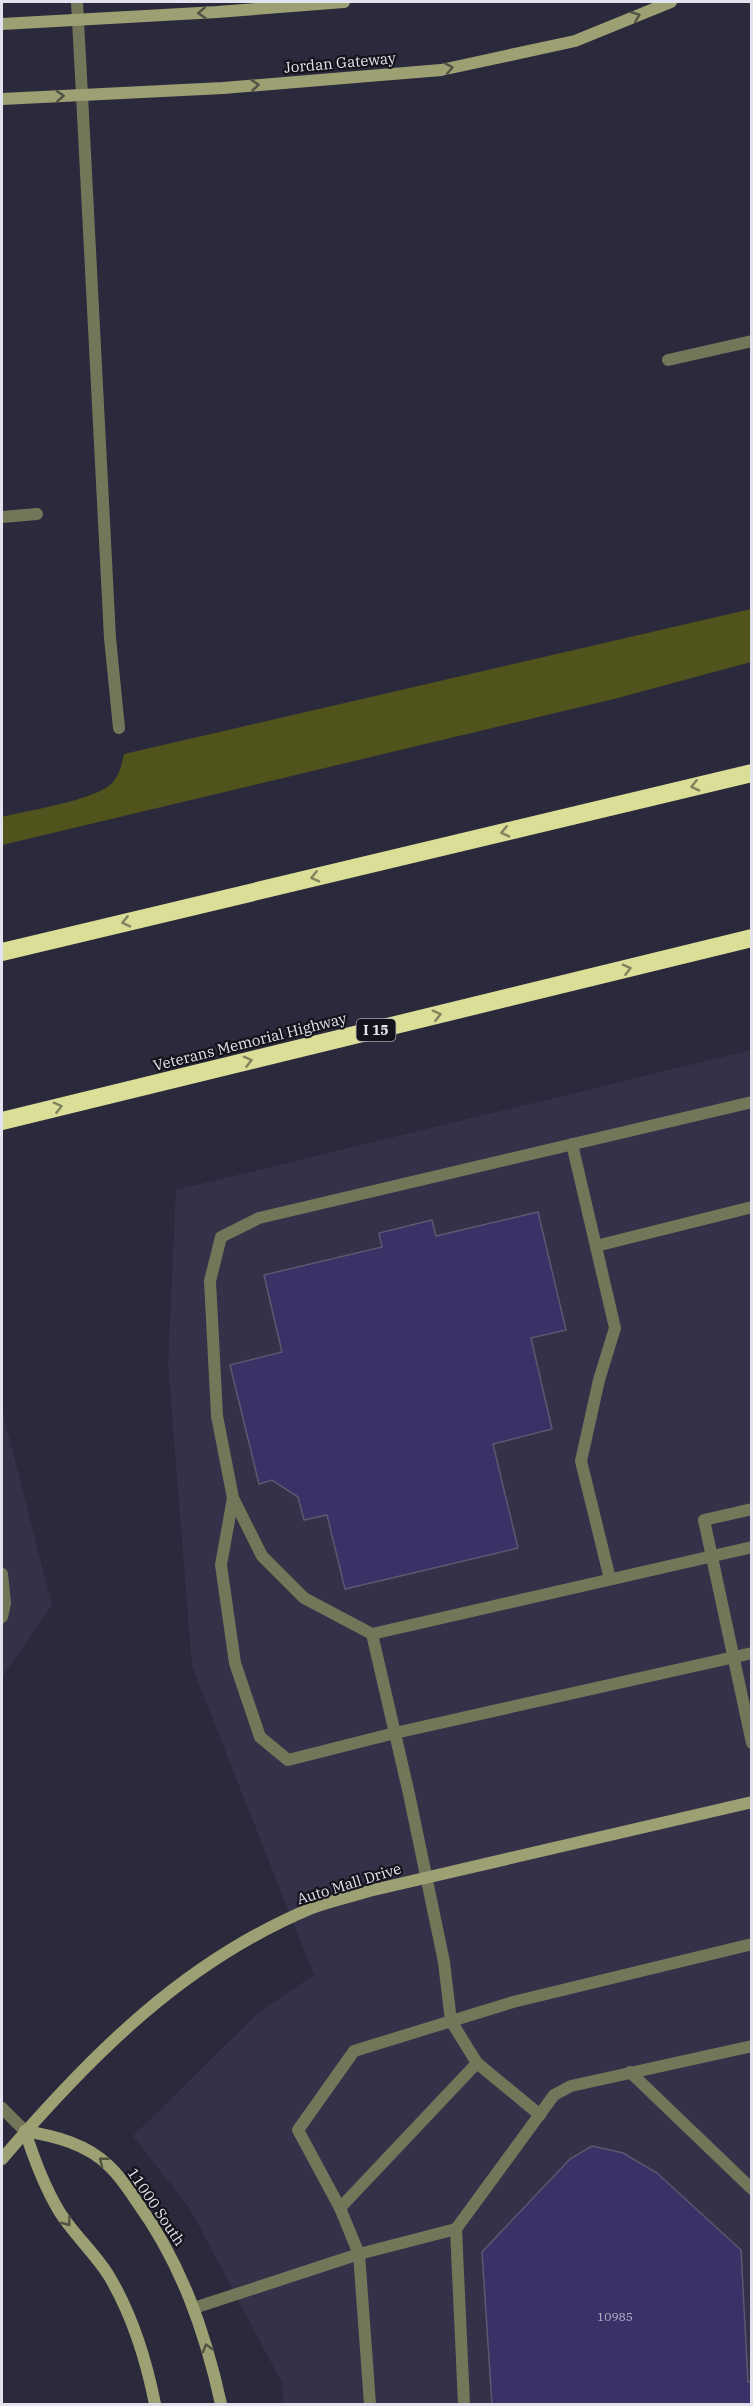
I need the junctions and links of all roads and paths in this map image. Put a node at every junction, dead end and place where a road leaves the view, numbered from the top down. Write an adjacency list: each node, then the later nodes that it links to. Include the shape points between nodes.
1 (77, 2): 4 (street)
2 (344, 2): 4 (street, one-way to 4)
3 (671, 2): 6 (street, Jordan Gateway, one-way to 3, via 441,70 575,40)
4 (78, 20): 5 (street); 6 (street)
5 (2, 24)
6 (82, 95): 7 (street, Jordan Gateway, one-way to 6); 12 (street, via 110,638)
7 (2, 99)
8 (752, 341): 9 (street)
9 (668, 360)
10 (38, 514): 11 (street)
11 (2, 517)
12 (119, 728)
13 (752, 773): 15 (highway, one-way to 15)
14 (752, 938): 17 (highway, Veterans Memorial Highway / I 15, one-way to 14)
15 (2, 952)
16 (752, 1102): 18 (street)
17 (2, 1121)
18 (572, 1144): 20 (street); 21 (street, via 259,1218 221,1237 210,1281 217,1416)
19 (752, 1207): 20 (street)
20 (596, 1245): 26 (street, via 615,1328 598,1380 581,1461)
21 (233, 1498): 28 (street, via 262,1556 304,1598); 31 (street, via 220,1565 235,1663 260,1737 288,1760)
22 (752, 1509): 24 (street, via 704,1520)
23 (752, 1547): 24 (street)
24 (712, 1556): 26 (street); 30 (street)
25 (2, 1574): 27 (street)
26 (610, 1579): 28 (street)
27 (2, 1617)
28 (372, 1634): 31 (street)
29 (752, 1653): 30 (street)
30 (734, 1658): 31 (street); 32 (street)
31 (395, 1733): 34 (street)
32 (752, 1743)
33 (752, 1802): 34 (street, Auto Mall Drive)
34 (425, 1878): 36 (street, via 444,1962); 42 (street, Auto Mall Drive, via 314,1907 256,1935 194,1972 133,2021)
35 (752, 1944): 36 (street, via 513,2002)
36 (451, 2021): 38 (street); 45 (street, via 354,2051 298,2130)
37 (752, 2046): 39 (street)
38 (477, 2063): 41 (street); 45 (street)
39 (630, 2072): 41 (street, via 571,2086 554,2095); 44 (street)
40 (2, 2108): 42 (street)
41 (540, 2115): 46 (street)
42 (26, 2131): 43 (street, Auto Mall Drive); 48 (street, 11000 South, one-way to 42, via 172,2257 149,2218 109,2165 73,2143); 49 (street, one-way to 49, via 43,2182 60,2212 108,2275 127,2309 141,2344)
43 (2, 2159)
44 (752, 2189)
45 (340, 2208): 47 (street)
46 (456, 2229): 47 (street); 52 (street)
47 (359, 2254): 48 (street); 51 (street)
48 (194, 2308): 50 (street, 11000 South, one-way to 48)
49 (154, 2404)
50 (221, 2404)
51 (370, 2404)
52 (464, 2404)

